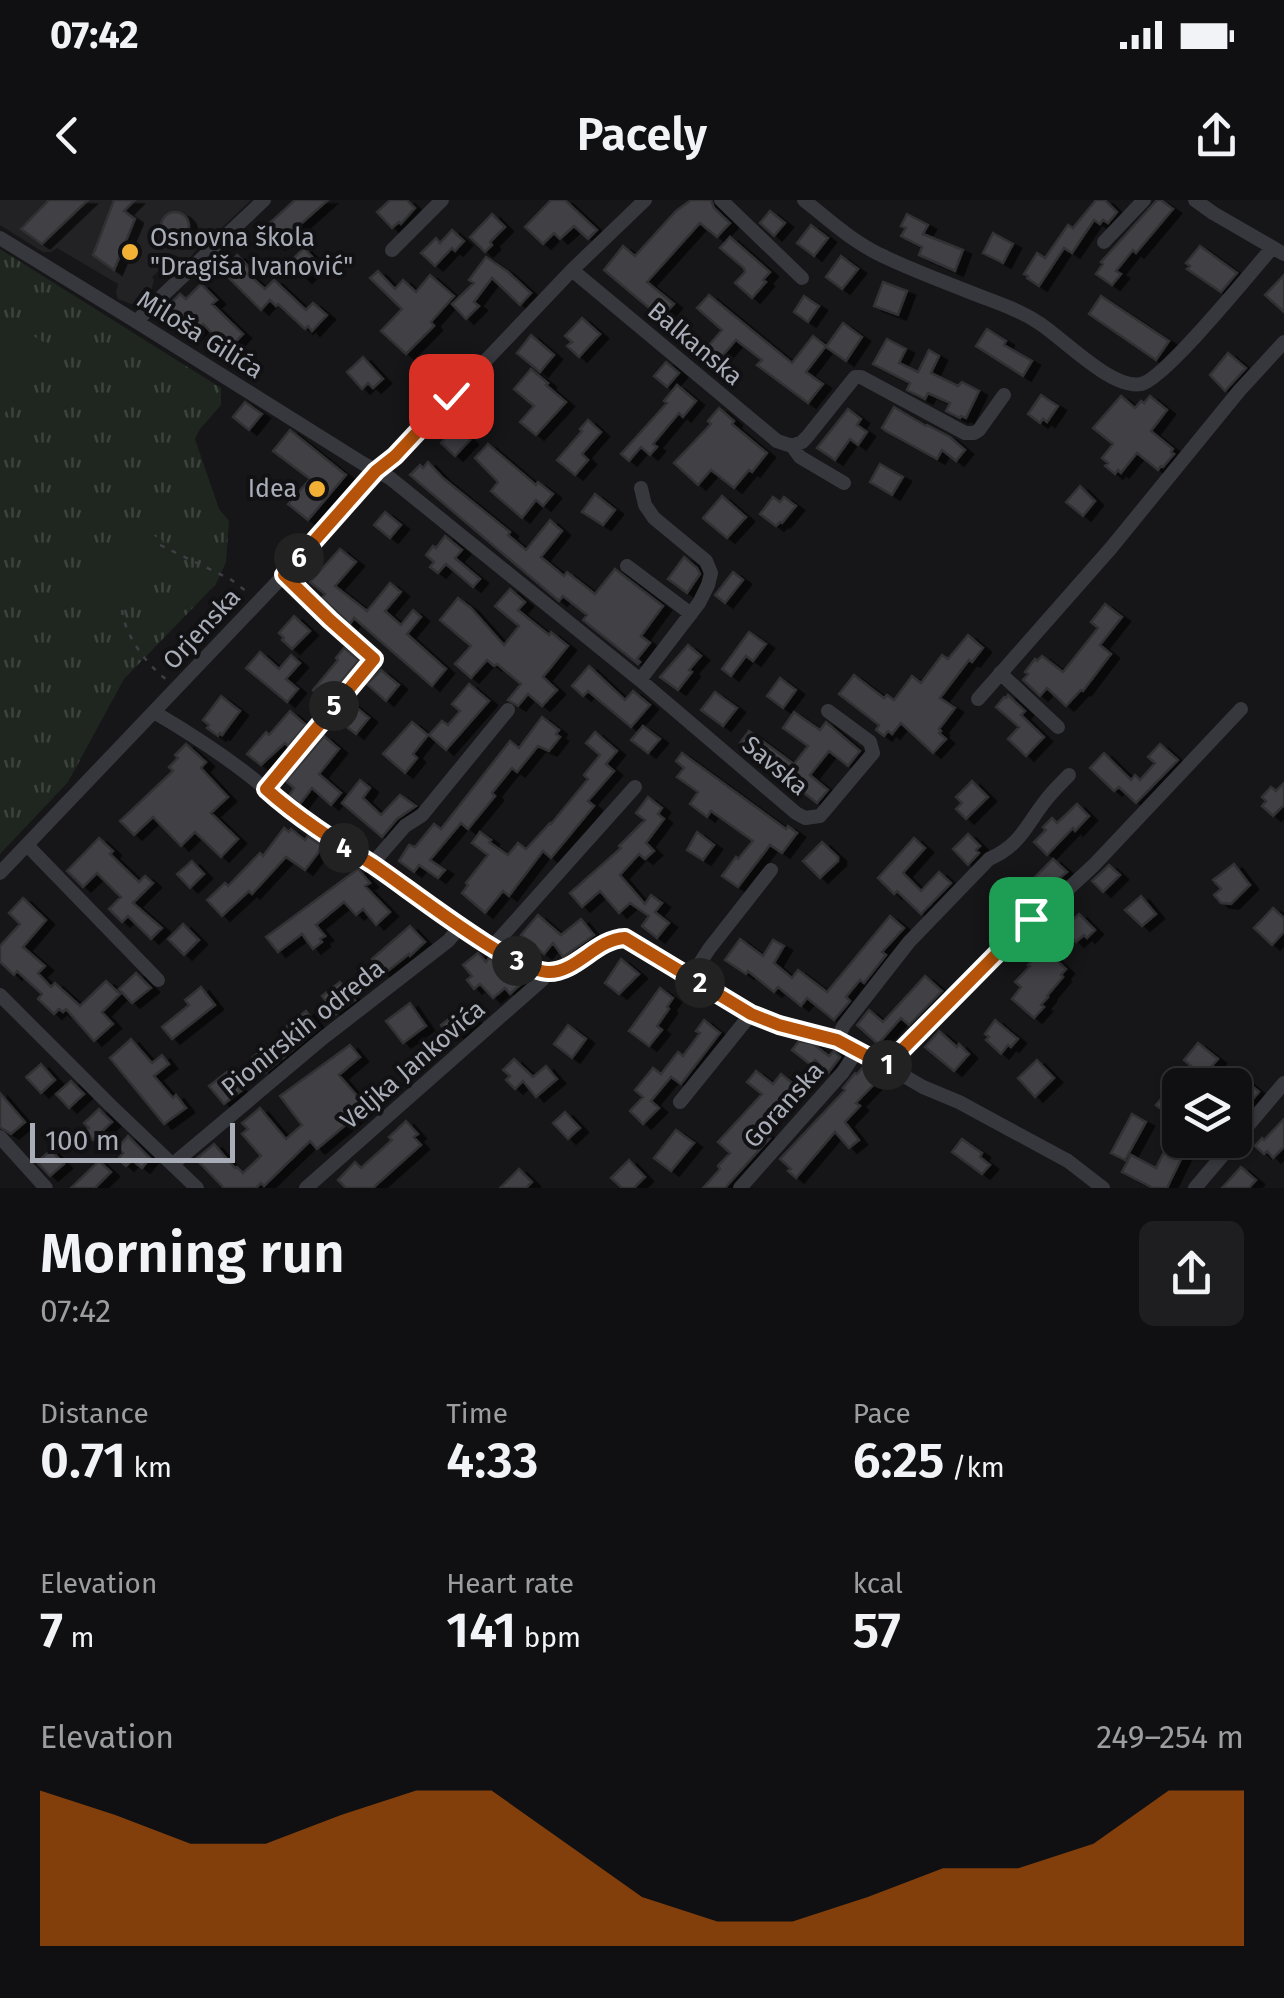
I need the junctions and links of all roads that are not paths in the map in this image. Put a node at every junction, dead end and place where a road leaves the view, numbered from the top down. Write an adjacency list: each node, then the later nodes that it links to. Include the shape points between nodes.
1 (264, 200): 14 (street)
2 (442, 200): 10 (street)
3 (645, 200): 12 (street, Orjenska)
4 (721, 200): 13 (street)
5 (804, 200): 11 (street, via 868,248 1038,322 1128,385 1156,377)
6 (1144, 200): 9 (street)
7 (1195, 200): 11 (street)
8 (0, 238): 14 (street, Miloša Gilića)
9 (1104, 242)
10 (392, 250)
11 (1278, 251)
12 (572, 270): 17 (street, Balkanska, via 776,441); 18 (street, Orjenska)
13 (802, 278)
14 (137, 322): 18 (street, Miloša Gilića)
15 (1284, 342): 24 (street)
16 (1004, 395): 17 (street, via 969,434 855,376 808,436)
17 (792, 446): 19 (street, Balkanska)
18 (376, 471): 22 (street, Orjenska); 25 (street, Savska)
19 (844, 483)
20 (641, 488): 23 (street, via 654,518 710,567)
21 (627, 566): 23 (street)
22 (284, 575): 30 (street, Orjenska); 34 (street, via 375,660)
23 (691, 614): 25 (street)
24 (1000, 673): 26 (street); 31 (street)
25 (640, 680): 29 (street, Savska, via 805,818 820,816 873,753 870,742)
26 (978, 698)
27 (508, 710): 36 (street, via 422,815)
28 (1241, 710): 48 (street, via 1094,865 1028,921)
29 (828, 711)
30 (154, 712): 34 (street); 35 (street, Orjenska)
31 (1058, 727)
32 (1069, 776): 46 (street, via 1026,832 989,859 909,942)
33 (636, 787): 40 (street)
34 (266, 789): 36 (street)
35 (27, 845): 38 (street, Orjenska); 43 (street)
36 (372, 864): 39 (street)
37 (771, 870): 42 (street)
38 (0, 874)
39 (461, 926): 40 (street); 54 (street, Pionirskih odreda)
40 (493, 946): 41 (street)
41 (546, 972): 42 (street, via 618,938); 57 (street, Veljka Jankovića)
42 (690, 977): 45 (street)
43 (158, 980)
44 (0, 994): 54 (street)
45 (751, 1014): 46 (street); 50 (street)
46 (837, 1040): 47 (street)
47 (858, 1049): 48 (street); 58 (street, Goranska)
48 (886, 1066): 59 (street, via 1068,1162)
49 (1284, 1084): 51 (street)
50 (680, 1102)
51 (1252, 1118)
52 (0, 1137): 55 (street)
53 (1218, 1158): 60 (street)
54 (174, 1164): 56 (street)
55 (46, 1188)
56 (197, 1188)
57 (306, 1188)
58 (740, 1188)
59 (1103, 1188)
60 (1194, 1188)

